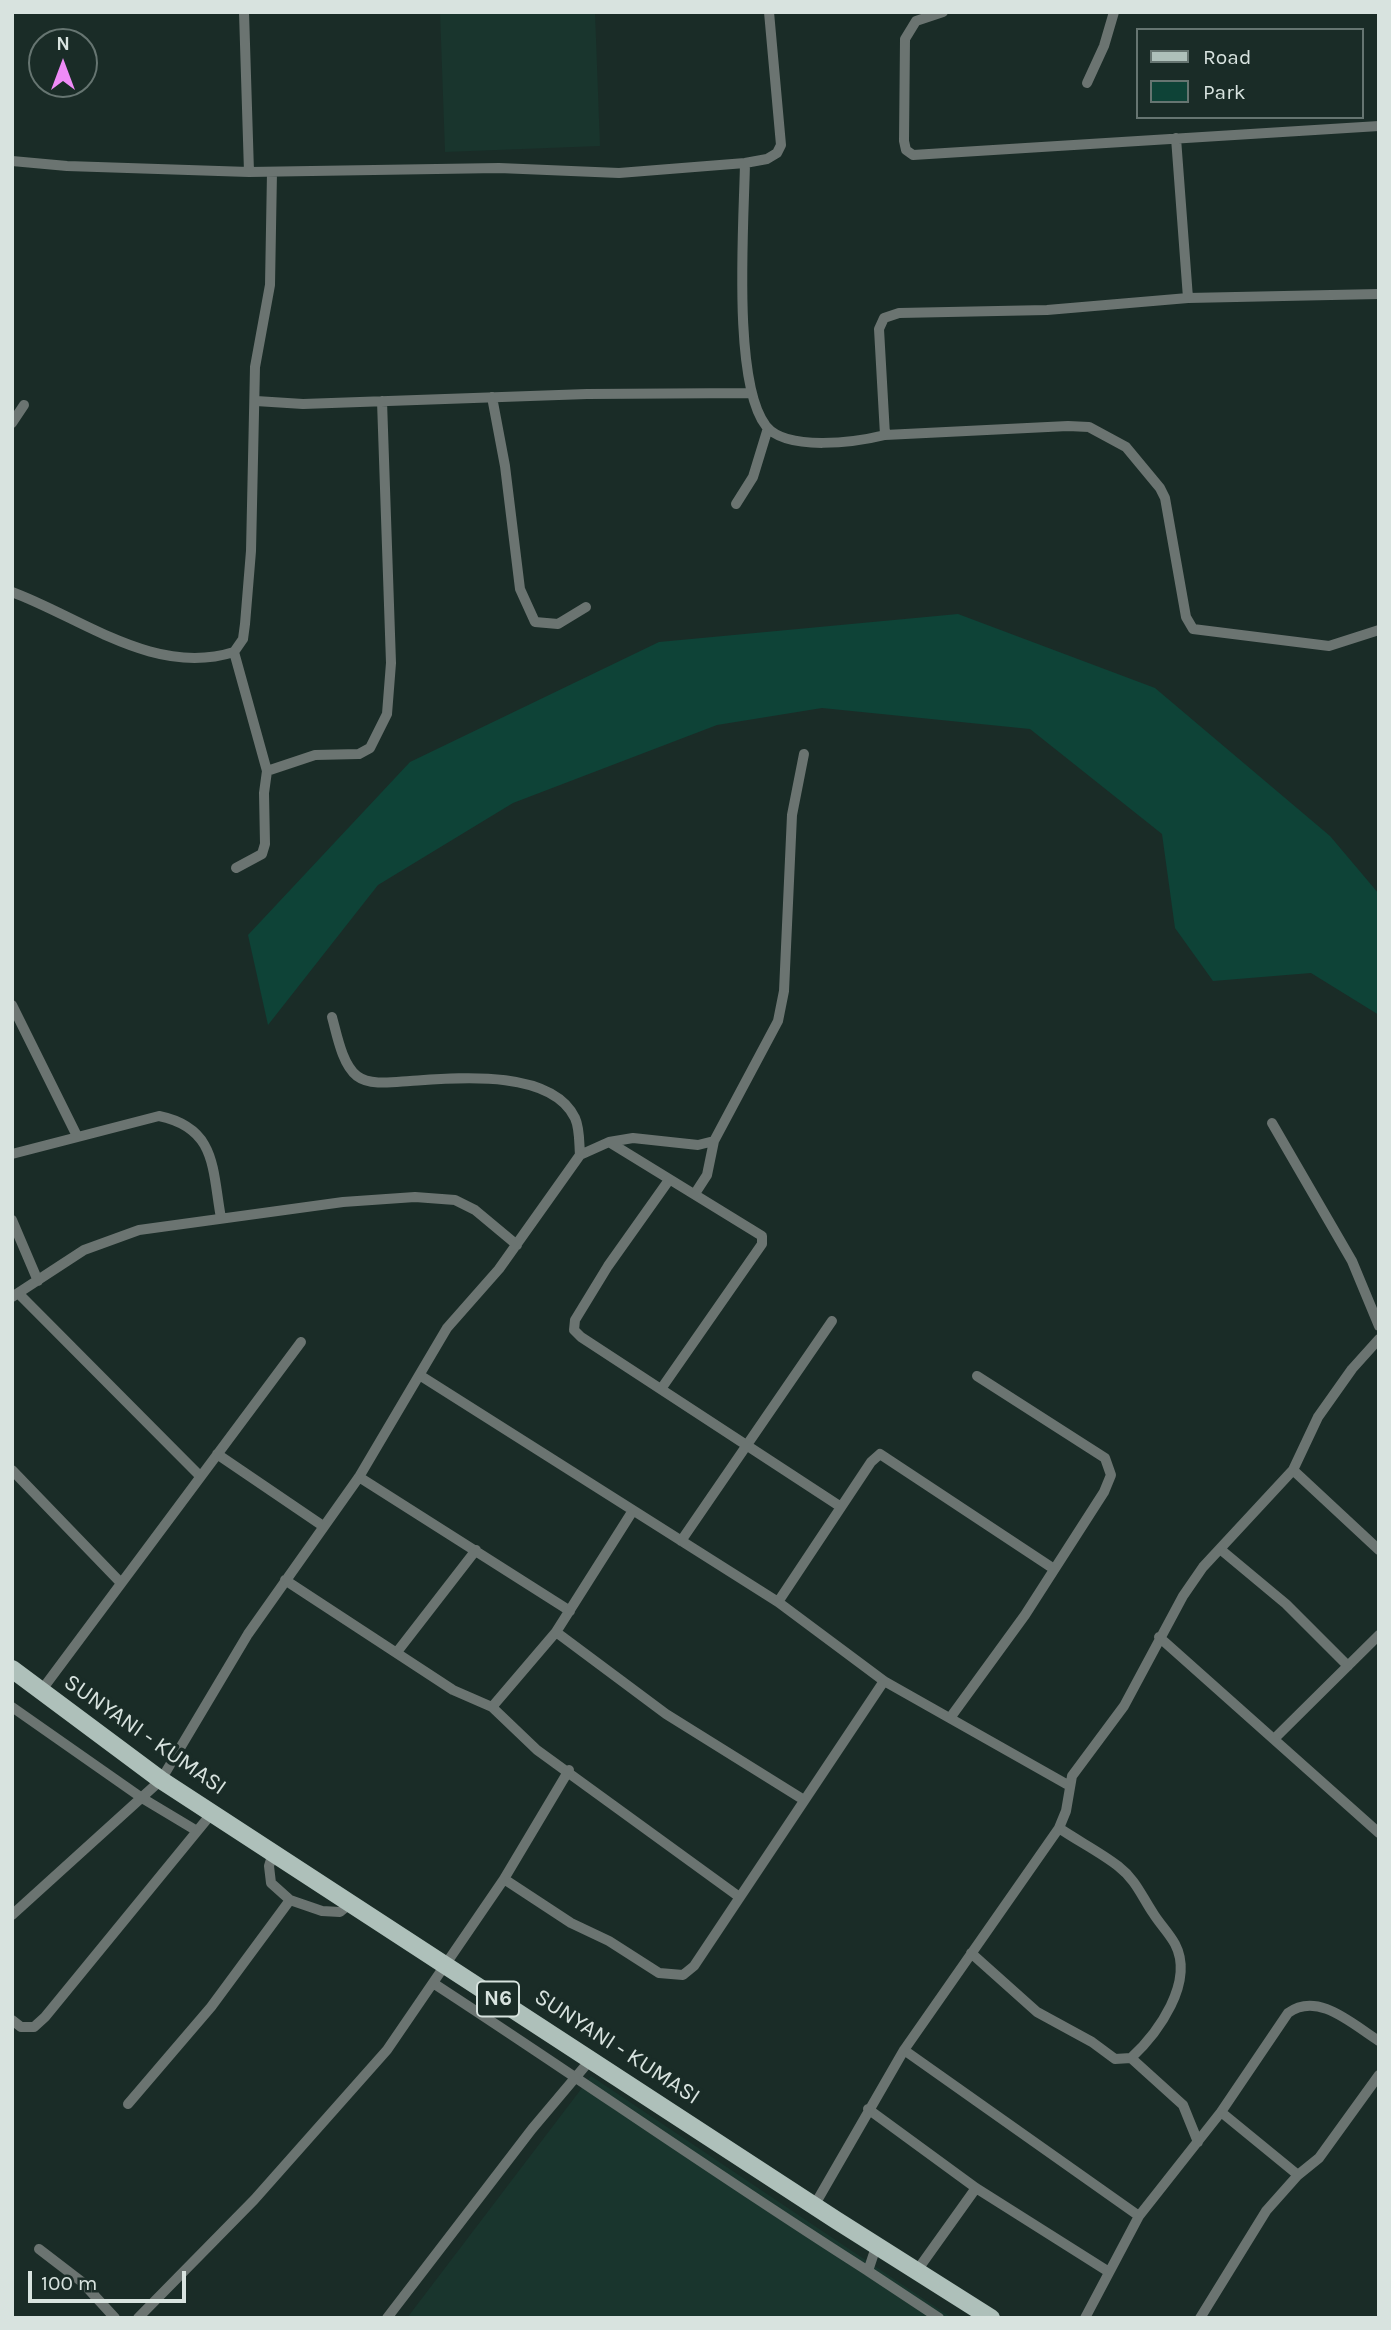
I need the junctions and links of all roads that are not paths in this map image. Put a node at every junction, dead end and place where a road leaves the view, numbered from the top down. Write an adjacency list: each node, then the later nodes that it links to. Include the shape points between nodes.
1 (244, 12): 10 (street)
2 (769, 12): 9 (street, via 782,145 767,159)
3 (943, 12): 7 (street, via 916,21 905,39 904,141 913,155)
4 (1114, 12): 5 (street)
5 (1087, 83)
6 (1379, 126): 7 (street)
7 (1177, 138): 13 (street)
8 (12, 161): 10 (street)
9 (745, 163): 11 (street, via 619,173 499,169); 14 (street, via 745,342)
10 (249, 172): 11 (street)
11 (272, 172): 16 (street, via 271,273 257,347)
12 (1379, 294): 13 (street)
13 (1188, 298): 21 (street, via 1047,310 899,313 884,318 879,328)
14 (751, 393): 15 (street); 20 (street)
15 (492, 397): 17 (street); 24 (street, via 526,606 535,622 558,624)
16 (256, 401): 17 (street); 26 (street, via 245,624 243,639)
17 (382, 401): 28 (street, via 391,663 387,714 370,748 359,754 315,755)
18 (24, 405): 19 (street)
19 (12, 423)
20 (768, 428): 21 (street, via 787,438 811,442 841,443); 22 (street, via 753,477)
21 (885, 435): 25 (street, via 1068,426 1097,430 1126,447 1165,498 1186,617 1193,629 1329,646)
22 (736, 504)
23 (12, 592): 26 (street, via 141,648 208,659)
24 (586, 607)
25 (1379, 630)
26 (234, 652): 28 (street)
27 (804, 754): 34 (street, via 792,815 784,991 778,1021)
28 (267, 771): 29 (street, via 262,854)
29 (236, 868)
30 (12, 1005): 33 (street)
31 (332, 1017): 37 (street, via 340,1045 360,1079 477,1078 534,1087 559,1099 574,1116)
32 (1272, 1123): 46 (street, via 1352,1261)
33 (77, 1136): 36 (street); 40 (street, via 159,1116 200,1133 210,1155)
34 (714, 1141): 35 (street, via 698,1146 633,1138); 39 (street, via 706,1175)
35 (609, 1142): 37 (street); 38 (street)
36 (12, 1154)
37 (580, 1155): 42 (street)
38 (669, 1180): 39 (street); 51 (street, via 608,1266 575,1320 574,1330)
39 (696, 1192): 51 (street, via 762,1236 762,1244)
40 (221, 1218): 42 (street, via 343,1202 436,1198 455,1200 475,1210); 43 (street, via 139,1230 85,1250)
41 (12, 1220): 43 (street)
42 (517, 1245): 49 (street, via 447,1328)
43 (38, 1281): 44 (street)
44 (15, 1296): 56 (street)
45 (832, 1321): 52 (street)
46 (1379, 1326)
47 (1379, 1339): 55 (street, via 1318,1418)
48 (302, 1342): 53 (street)
49 (421, 1376): 57 (street); 59 (street)
50 (977, 1376): 65 (street, via 1105,1458 1111,1475 1104,1492)
51 (661, 1389): 52 (street)
52 (745, 1447): 58 (street); 61 (street)
53 (217, 1454): 56 (street); 60 (street)
54 (12, 1470): 67 (street)
55 (1293, 1470): 62 (street); 64 (street)
56 (200, 1476): 67 (street)
57 (359, 1477): 60 (street); 63 (street)
58 (841, 1507): 65 (street, via 871,1462 884,1455); 68 (street)
59 (632, 1511): 61 (street); 69 (street)
60 (323, 1526): 66 (street)
61 (681, 1541): 68 (street)
62 (1220, 1549): 72 (street, via 1196,1577); 74 (street, via 1286,1604)
63 (476, 1550): 69 (street); 73 (street)
64 (1379, 1550)
65 (1054, 1569): 80 (street)
66 (285, 1580): 73 (street); 83 (street, via 230,1661)
67 (121, 1583): 77 (street)
68 (778, 1602): 76 (street)
69 (570, 1611): 70 (street)
70 (556, 1632): 79 (street); 86 (street, via 666,1714)
71 (1379, 1635): 74 (street)
72 (1159, 1637): 81 (street); 84 (street, via 1124,1706)
73 (397, 1651): 79 (street, via 453,1690)
74 (1348, 1666): 81 (street)
75 (12, 1669): 77 (main road, SUNYANI - KUMASI / N6)
76 (884, 1681): 80 (street); 86 (street)
77 (41, 1691): 83 (main road, SUNYANI - KUMASI / N6)
78 (12, 1707): 85 (street)
79 (492, 1707): 82 (street, via 537,1750)
80 (950, 1718): 84 (street)
81 (1274, 1739): 90 (street)
82 (569, 1770): 92 (street); 93 (street)
83 (161, 1780): 85 (street); 87 (main road, SUNYANI - KUMASI / N6)
84 (1068, 1785): 88 (street)
85 (142, 1798): 89 (street); 96 (street)
86 (804, 1800): 93 (street)
87 (212, 1813): 89 (street); 91 (main road, SUNYANI - KUMASI / N6)
88 (1059, 1828): 97 (street); 103 (street, via 1118,1865 1140,1886 1175,1945 1180,1967 1177,1993 1145,2045)
89 (197, 1831): 100 (street, via 45,2017 34,2027 21,2027)
90 (1379, 1833)
91 (273, 1853): 94 (street, via 271,1883); 95 (main road, SUNYANI - KUMASI / N6)
92 (504, 1879): 93 (street, via 571,1923 671,1976 683,1975 694,1966); 98 (street)
93 (738, 1896)
94 (290, 1900): 95 (street, via 340,1912); 107 (street, via 211,2007)
95 (351, 1903): 98 (main road, SUNYANI - KUMASI / N6)
96 (12, 1915)
97 (971, 1953): 102 (street); 103 (street, via 1037,2012 1115,2059)
98 (445, 1965): 99 (street); 104 (main road, SUNYANI - KUMASI / N6)
99 (433, 1983): 106 (street); 120 (street, via 387,2050)
100 (12, 2020)
101 (1379, 2041): 109 (street, via 1317,2003 1300,2004 1288,2012)
102 (904, 2050): 108 (street); 114 (street)
103 (1131, 2058): 110 (street, via 1183,2105)
104 (591, 2059): 106 (street); 113 (main road, SUNYANI - KUMASI / N6)
105 (1379, 2075): 111 (street, via 1319,2158)
106 (576, 2076): 117 (street, via 743,2193); 122 (street)
107 (128, 2104)
108 (869, 2109): 112 (street); 113 (street)
109 (1221, 2112): 110 (street); 111 (street)
110 (1198, 2143): 114 (street)
111 (1298, 2175): 126 (street, via 1266,2211)
112 (976, 2188): 118 (street); 119 (street)
113 (814, 2206): 115 (main road, SUNYANI - KUMASI / N6)
114 (1139, 2216): 118 (street)
115 (876, 2247): 117 (street); 119 (main road, SUNYANI - KUMASI / N6)
116 (39, 2249): 121 (street, via 82,2282)
117 (868, 2272): 123 (street)
118 (1109, 2272): 125 (street)
119 (916, 2273): 124 (main road, SUNYANI - KUMASI / N6)
120 (143, 2317)
121 (115, 2318)
122 (387, 2318)
123 (939, 2318)
124 (991, 2318)
125 (1085, 2318)
126 (1200, 2318)

